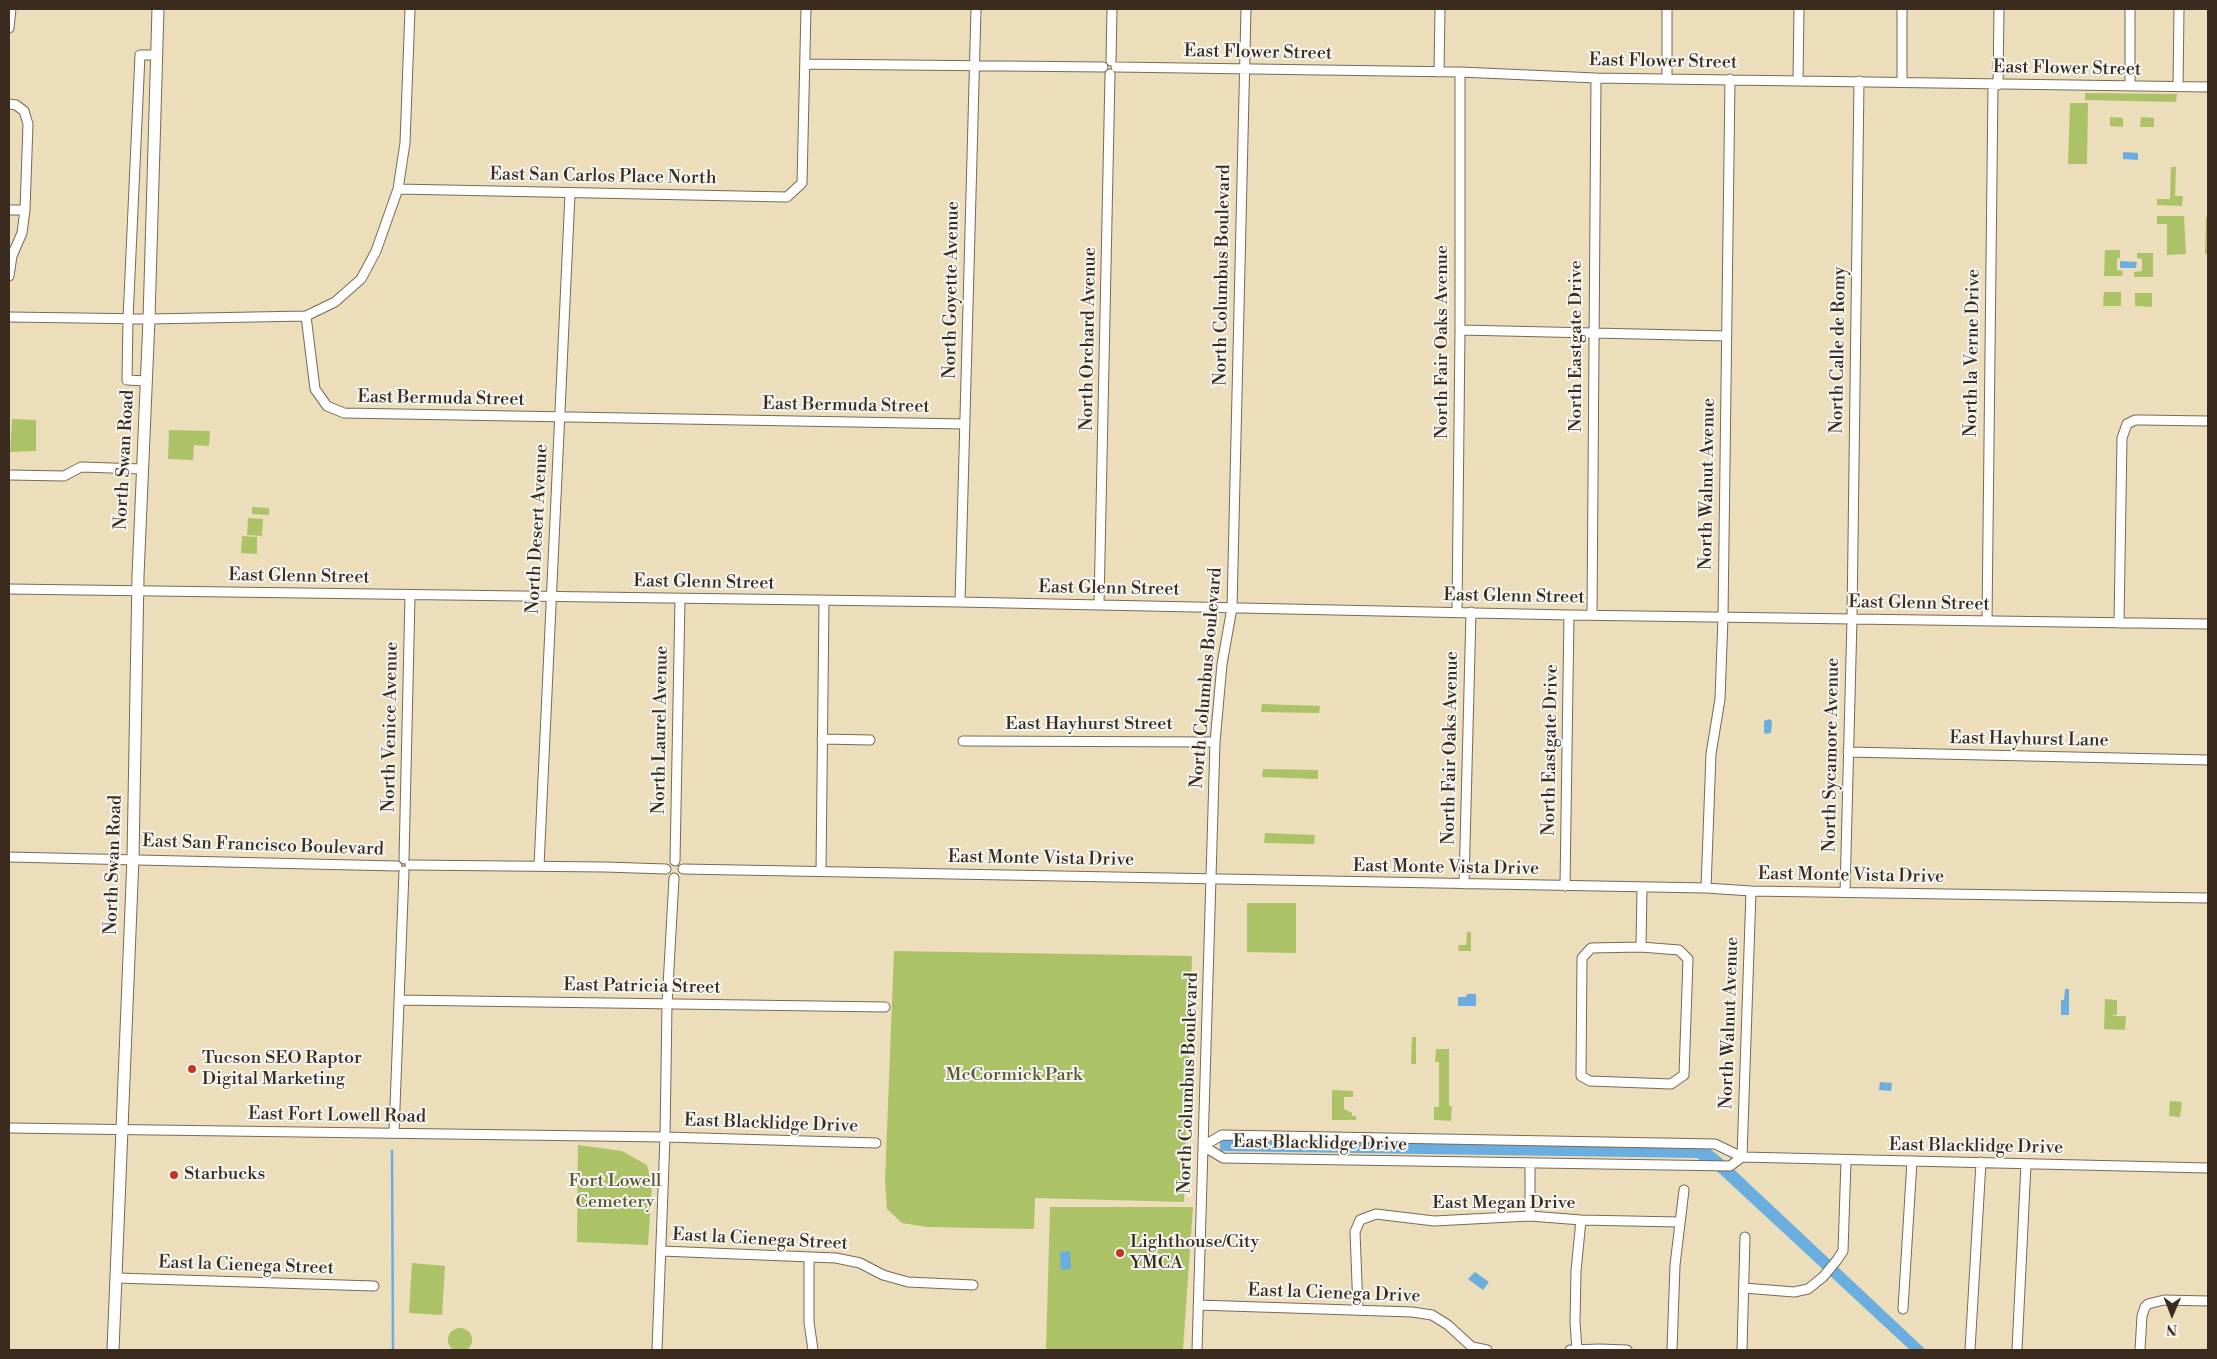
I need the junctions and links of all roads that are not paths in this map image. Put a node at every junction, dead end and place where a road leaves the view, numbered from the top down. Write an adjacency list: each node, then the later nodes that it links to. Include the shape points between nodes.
1 (11, 9): 15 (street)
2 (158, 9): 16 (main road, North Swan Road)
3 (410, 9): 34 (street, via 405,142)
4 (806, 9): 17 (street)
5 (976, 9): 18 (street, North Goyette Avenue)
6 (1112, 9): 19 (street, North Orchard Avenue)
7 (1246, 9): 20 (street, North Columbus Boulevard)
8 (1440, 9): 21 (street)
9 (1667, 9): 24 (street)
10 (1799, 9): 26 (street)
11 (1902, 9): 28 (street)
12 (1999, 9): 29 (street, North la Verne Drive)
13 (2130, 9): 30 (street)
14 (2179, 9): 31 (street)
15 (9, 28)
16 (157, 55): 41 (street, North Swan Road, via 140,55); 42 (main road, North Swan Road)
17 (805, 64): 18 (street, East Flower Street); 35 (street, East San Carlos Place North, via 802,183 787,197)
18 (974, 65): 19 (street, East Flower Street); 49 (street, North Goyette Avenue)
19 (1110, 68): 20 (street, East Flower Street); 59 (street, North Orchard Avenue)
20 (1245, 69): 21 (street, East Flower Street); 60 (street, North Columbus Boulevard)
21 (1439, 72): 22 (street, East Flower Street)
22 (1460, 72): 23 (street, East Flower Street); 43 (street, North Fair Oaks Avenue)
23 (1596, 78): 24 (street, East Flower Street); 44 (street, North Eastgate Drive)
24 (1667, 78): 25 (street, East Flower Street)
25 (1730, 79): 26 (street, East Flower Street); 45 (street, North Walnut Avenue)
26 (1798, 80): 27 (street, East Flower Street)
27 (1859, 81): 28 (street, East Flower Street); 66 (street, North Calle de Romy)
28 (1902, 82): 29 (street, East Flower Street)
29 (1995, 85): 30 (street, East Flower Street); 67 (street, North la Verne Drive)
30 (2130, 86): 31 (street, East Flower Street)
31 (2178, 87): 32 (street, East Flower Street)
32 (2208, 88)
33 (9, 104): 37 (street, via 28,108)
34 (398, 189): 35 (street, East San Carlos Place North); 39 (street, via 376,251 360,279 335,302)
35 (570, 194): 47 (street, North Desert Avenue)
36 (9, 210): 37 (street)
37 (25, 210): 38 (street, via 22,233 12,256)
38 (9, 276)
39 (306, 316): 42 (street); 47 (street, East Bermuda Street, via 315,389 327,406 344,414)
40 (9, 317): 41 (street)
41 (128, 319): 42 (street); 46 (street, North Swan Road, via 127,380)
42 (149, 319): 46 (main road, North Swan Road)
43 (1460, 330): 44 (street); 61 (street, North Fair Oaks Avenue)
44 (1594, 332): 45 (street); 64 (street, North Eastgate Drive)
45 (1726, 336): 65 (street, North Walnut Avenue)
46 (146, 381): 50 (main road, North Swan Road)
47 (560, 418): 49 (street, East Bermuda Street); 55 (street, North Desert Avenue)
48 (2208, 421): 68 (street, via 2124,421)
49 (965, 424): 58 (street, North Goyette Avenue)
50 (142, 469): 51 (street, via 81,467 64,476); 53 (main road, North Swan Road)
51 (9, 475)
52 (9, 589): 53 (street, East Glenn Street)
53 (137, 591): 54 (street, East Glenn Street); 77 (main road, North Swan Road)
54 (410, 596): 55 (street, East Glenn Street); 79 (street, North Venice Avenue)
55 (551, 596): 56 (street, East Glenn Street); 80 (street, North Desert Avenue)
56 (680, 599): 57 (street, East Glenn Street); 78 (street, North Laurel Avenue)
57 (824, 601): 58 (street, East Glenn Street); 70 (street)
58 (960, 602): 59 (street, East Glenn Street)
59 (1100, 605): 60 (street, East Glenn Street)
60 (1232, 608): 61 (street, East Glenn Street); 73 (street, North Columbus Boulevard, via 1222,664)
61 (1457, 612): 62 (street, East Glenn Street)
62 (1471, 612): 63 (street, East Glenn Street); 86 (street, North Fair Oaks Avenue)
63 (1570, 615): 64 (street, East Glenn Street); 87 (street, North Eastgate Drive)
64 (1592, 615): 65 (street, East Glenn Street)
65 (1723, 617): 66 (street, East Glenn Street); 89 (street, North Walnut Avenue, via 1720,699 1711,754)
66 (1852, 619): 67 (street, East Glenn Street); 74 (street, North Sycamore Avenue)
67 (1987, 621): 68 (street, East Glenn Street)
68 (2119, 623): 69 (street, East Glenn Street)
69 (2208, 624)
70 (822, 739): 71 (street); 83 (street)
71 (870, 740)
72 (963, 740): 73 (street, East Hayhurst Street)
73 (1215, 742): 85 (street, North Columbus Boulevard)
74 (1848, 752): 75 (street, East Hayhurst Lane); 91 (street, North Sycamore Avenue)
75 (2208, 760)
76 (9, 857): 77 (street, East San Francisco Boulevard)
77 (133, 858): 79 (street, East San Francisco Boulevard); 98 (main road, North Swan Road)
78 (675, 861): 81 (street); 82 (street, via 668,864)
79 (404, 865): 80 (street, East San Francisco Boulevard); 94 (street, North Venice Avenue)
80 (540, 866): 82 (street, East San Francisco Boulevard)
81 (682, 869): 83 (street, East Monte Vista Drive); 84 (street)
82 (666, 870): 84 (street)
83 (821, 871): 85 (street, East Monte Vista Drive)
84 (674, 878): 95 (street)
85 (1212, 879): 86 (street, East Monte Vista Drive); 102 (street, North Columbus Boulevard)
86 (1464, 884): 87 (street, East Monte Vista Drive)
87 (1565, 886): 88 (street, East Monte Vista Drive)
88 (1642, 888): 89 (street, East Monte Vista Drive); 93 (street)
89 (1706, 888): 90 (street, East Monte Vista Drive)
90 (1751, 891): 91 (street, East Monte Vista Drive); 103 (street, North Walnut Avenue)
91 (1845, 892): 92 (street, East Monte Vista Drive)
92 (2208, 898)
93 (1641, 947): 93 (street, via 1679,950 1688,959 1684,1075 1671,1084 1590,1081 1581,1076 1582,958 1591,948)
94 (399, 1000): 95 (street, East Patricia Street); 99 (street, North Venice Avenue)
95 (667, 1004): 96 (street, East Patricia Street); 100 (street)
96 (885, 1007)
97 (9, 1128): 98 (street, East Fort Lowell Road)
98 (122, 1130): 99 (street, East Fort Lowell Road); 117 (main road, North Swan Road)
99 (394, 1133): 100 (street, East Fort Lowell Road)
100 (665, 1137): 101 (street, East Blacklidge Drive); 115 (street)
101 (876, 1143)
102 (1204, 1146): 103 (street, East Blacklidge Drive, via 1222,1135 1715,1144); 107 (street, East Blacklidge Drive, via 1223,1158); 122 (street, North Columbus Boulevard)
103 (1742, 1157): 104 (street, East Blacklidge Drive); 107 (street, East Blacklidge Drive, via 1730,1166)
104 (1846, 1160): 105 (street, East Blacklidge Drive); 120 (street, via 1843,1251 1838,1260 1808,1288 1794,1292)
105 (1912, 1161): 106 (street, East Blacklidge Drive); 124 (street)
106 (1981, 1162): 108 (street, East Blacklidge Drive); 135 (street)
107 (1530, 1164): 111 (street)
108 (2026, 1164): 109 (street, East Blacklidge Drive); 136 (street)
109 (2208, 1168)
110 (1684, 1190): 113 (street)
111 (1530, 1216): 112 (street, East Megan Drive); 123 (street, East Megan Drive, via 1434,1221 1376,1214 1360,1220 1355,1232)
112 (1582, 1220): 113 (street, East Megan Drive); 131 (street, via 1576,1271)
113 (1680, 1222): 133 (street)
114 (1745, 1237): 120 (street)
115 (661, 1251): 116 (street, East la Cienega Street); 126 (street)
116 (809, 1257): 118 (street, East la Cienega Street, via 848,1259 908,1282); 127 (street, via 809,1322)
117 (117, 1278): 119 (street, East la Cienega Street); 125 (main road, North Swan Road)
118 (973, 1285)
119 (374, 1286)
120 (1744, 1288): 134 (street)
121 (2208, 1301): 137 (street, via 2152,1301 2143,1312)
122 (1198, 1305): 123 (street, East la Cienega Drive); 128 (street, North Columbus Boulevard)
123 (1358, 1309): 129 (street, East la Cienega Drive, via 1432,1315 1472,1347)
124 (1903, 1309)
125 (113, 1350)
126 (657, 1350)
127 (813, 1350)
128 (1197, 1350)
129 (1487, 1350)
130 (1570, 1350): 131 (street)
131 (1577, 1350): 132 (street)
132 (1627, 1350)
133 (1672, 1350)
134 (1742, 1350)
135 (1970, 1350)
136 (2017, 1350)
137 (2140, 1350)

